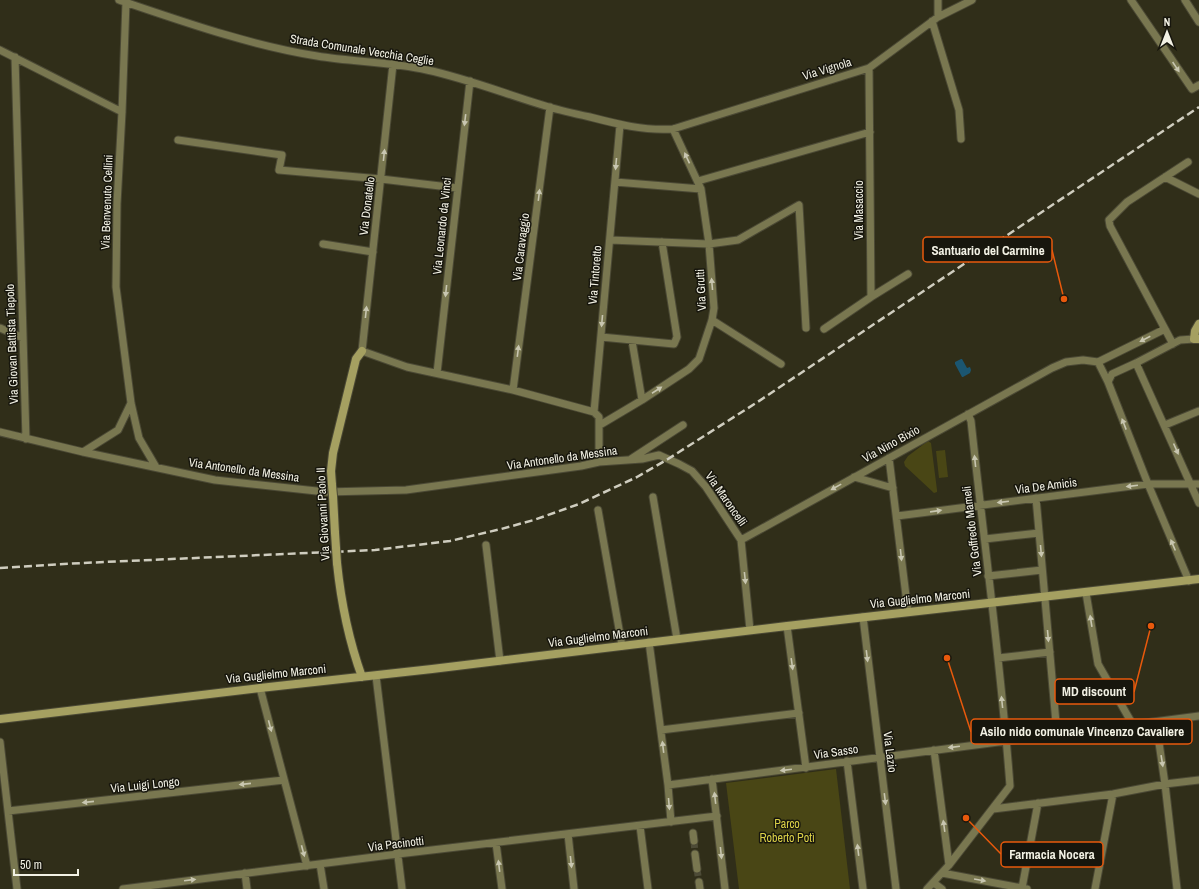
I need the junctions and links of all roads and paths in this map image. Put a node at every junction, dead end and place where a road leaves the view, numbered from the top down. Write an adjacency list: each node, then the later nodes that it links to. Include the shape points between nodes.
1 (938, 0): 6 (street)
2 (972, 0): 6 (street, Via Vignola)
3 (1131, 0): 13 (street, one-way to 13, via 1192,89)
4 (1185, 0): 7 (street)
5 (123, 1): 10 (street, Strada Comunale Vecchia Ceglie, via 216,33 268,46 317,56); 15 (street, Via Benvenuto Cellini)
6 (935, 19): 11 (street, Via Vignola); 19 (street, via 959,110)
7 (1199, 22)
8 (0, 50): 9 (street)
9 (15, 57): 15 (street); 43 (street, Via Giovan Battista Tiepolo)
10 (393, 64): 12 (street, Strada Comunale Vecchia Ceglie); 23 (street, Via Donatello, one-way to 10)
11 (869, 68): 17 (street, Via Vignola); 18 (street, Via Masaccio)
12 (470, 81): 14 (street, Strada Comunale Vecchia Ceglie); 26 (street, Via Leonardo da Vinci, one-way to 26)
13 (1199, 85)
14 (550, 107): 16 (street, Strada Comunale Vecchia Ceglie); 53 (street, Via Caravaggio, one-way to 14)
15 (122, 112): 55 (street, Via Benvenuto Cellini, via 116,288)
16 (620, 125): 17 (street, Strada Comunale Vecchia Ceglie, via 657,130); 25 (street, Via Tintoretto, one-way to 25)
17 (673, 129): 24 (street, Via Grutti, one-way to 17)
18 (870, 132): 24 (street); 35 (street, Via Masaccio)
19 (961, 139)
20 (178, 140): 23 (street, via 282,155 279,170)
21 (1188, 162): 22 (street)
22 (1165, 177): 28 (street); 41 (street, via 1127,202 1109,220)
23 (381, 179): 26 (street); 33 (street, Via Donatello)
24 (698, 181): 27 (street, Via Grutti)
25 (615, 182): 27 (street); 29 (street, Via Tintoretto)
26 (457, 188): 51 (street, Via Leonardo da Vinci, one-way to 51)
27 (700, 189): 32 (street, Via Grutti)
28 (1199, 194)
29 (610, 240): 30 (street); 42 (street, Via Tintoretto, one-way to 42)
30 (662, 242): 32 (street); 45 (street, via 678,337 674,344)
31 (323, 244): 33 (street)
32 (709, 244): 36 (street, Via Grutti, one-way to 32, via 714,308); 39 (street, via 738,240 799,205)
33 (373, 252): 47 (street, Via Donatello, one-way to 33)
34 (908, 274): 35 (street)
35 (871, 297): 40 (street)
36 (712, 320): 50 (street); 54 (street, Via Grutti, one-way to 36, via 700,359)
37 (1199, 324): 44 (main road, via 1195,331)
38 (0, 328): 43 (street)
39 (806, 328)
40 (824, 329)
41 (1165, 329): 46 (street); 48 (street, one-way to 48)
42 (601, 337): 45 (street); 57 (street, Via Tintoretto)
43 (23, 338): 63 (street, Via Giovan Battista Tiepolo)
44 (1197, 339): 46 (street, via 1180,340)
45 (632, 341): 54 (street)
46 (1173, 344): 49 (street)
47 (362, 351): 51 (street, via 407,367); 101 (main road, Via Giovanni Paolo II, bridge, via 356,359 331,471 339,584)
48 (1098, 362): 52 (street); 58 (street, Via Nino Bixio, via 1066,362)
49 (1136, 363): 52 (street, via 1112,374); 61 (street)
50 (781, 364)
51 (437, 373): 53 (street)
52 (1108, 382): 70 (street, one-way to 52)
53 (513, 390): 57 (street)
54 (642, 400): 59 (street, Via Grutti)
55 (131, 403): 64 (street, via 118,430); 68 (street, Via Benvenuto Cellini, via 139,438)
56 (1199, 411): 61 (street)
57 (594, 412): 59 (street, via 599,417)
58 (968, 414): 65 (street, Via Nino Bixio); 76 (street, Via Goffredo Mameli, one-way to 58, via 971,421)
59 (600, 424): 67 (street)
60 (683, 425): 66 (street)
61 (1165, 425): 71 (street, one-way to 71)
62 (0, 432): 63 (street, Via Antonello da Messina)
63 (26, 439): 64 (street, Via Antonello da Messina)
64 (83, 452): 68 (street, Via Antonello da Messina)
65 (889, 458): 69 (street, Via Nino Bixio); 72 (street)
66 (630, 459): 67 (street, Via Antonello da Messina); 81 (street, Via Maroncelli, via 658,456 692,471 706,487)
67 (599, 462): 68 (street, Via Antonello da Messina, via 406,490 326,492 215,480)
68 (156, 467)
69 (854, 477): 72 (street); 81 (street, Via Nino Bixio, one-way to 81)
70 (1148, 484): 71 (street, Via De Amicis); 74 (street, Via De Amicis, one-way to 74); 86 (street, one-way to 70)
71 (1195, 484): 75 (street)
72 (893, 488): 78 (street)
73 (653, 497): 94 (street)
74 (1036, 498): 76 (street, Via De Amicis, one-way to 76); 79 (street)
75 (1199, 503)
76 (980, 505): 78 (street, Via De Amicis, one-way to 76); 80 (street, Via Goffredo Mameli)
77 (598, 510): 96 (street)
78 (897, 516): 90 (street, one-way to 90)
79 (1039, 533): 80 (street); 83 (street, one-way to 83)
80 (985, 539): 84 (street, Via Goffredo Mameli)
81 (741, 540): 93 (street, Via Maroncelli, one-way to 93)
82 (486, 545): 99 (street)
83 (1042, 570): 84 (street); 88 (street)
84 (988, 576): 89 (street, Via Goffredo Mameli)
85 (1199, 579): 86 (main road, Via Guglielmo Marconi)
86 (1189, 581): 87 (main road, Via Guglielmo Marconi)
87 (1086, 593): 88 (main road, Via Guglielmo Marconi); 107 (street, one-way to 87, via 1098,664)
88 (1045, 597): 89 (main road, Via Guglielmo Marconi); 97 (street, one-way to 97)
89 (991, 603): 90 (main road, Via Guglielmo Marconi); 98 (street, Via Goffredo Mameli)
90 (908, 612): 91 (main road, Via Guglielmo Marconi)
91 (863, 617): 92 (main road, Via Guglielmo Marconi); 113 (street, Via Lazio, one-way to 113)
92 (786, 626): 93 (main road, Via Guglielmo Marconi); 103 (street, one-way to 103)
93 (750, 630): 94 (main road, Via Guglielmo Marconi)
94 (677, 639): 95 (main road, Via Guglielmo Marconi)
95 (650, 642): 96 (main road, Via Guglielmo Marconi); 108 (street)
96 (622, 646): 99 (main road, Via Guglielmo Marconi)
97 (1050, 652): 98 (street); 109 (street)
98 (998, 658): 110 (street, Via Goffredo Mameli, one-way to 98)
99 (500, 661): 100 (main road, Via Guglielmo Marconi)
100 (376, 676): 101 (main road, Via Guglielmo Marconi); 132 (street)
101 (362, 677): 102 (main road, Via Guglielmo Marconi)
102 (260, 688): 105 (main road, Via Guglielmo Marconi); 117 (street, one-way to 117)
103 (799, 713): 108 (street); 115 (street)
104 (1199, 716): 106 (street, Via Sasso)
105 (0, 719)
106 (1156, 722): 107 (street, Via Sasso); 119 (street, one-way to 119)
107 (1133, 725): 109 (street, Via Sasso)
108 (661, 730): 120 (street, one-way to 108)
109 (1057, 734): 110 (street, Via Sasso)
110 (1007, 740): 112 (street, Via Sasso, one-way to 112); 123 (street, Via Goffredo Mameli, via 1010,786)
111 (0, 742): 124 (street)
112 (934, 750): 113 (street, Via Sasso); 135 (street, one-way to 112)
113 (880, 757): 114 (street, Via Sasso); 152 (street, Via Lazio, one-way to 152)
114 (847, 761): 115 (street, Via Sasso); 151 (street, one-way to 114)
115 (806, 768): 116 (street, Via Sasso, one-way to 116)
116 (712, 779): 120 (street, Via Sasso); 125 (street, one-way to 116)
117 (284, 780): 124 (street, Via Luigi Longo, one-way to 124); 136 (street, one-way to 136)
118 (1199, 780): 119 (street)
119 (1165, 784): 121 (street); 157 (street)
120 (668, 786): 126 (street, one-way to 126)
121 (1113, 794): 122 (street); 156 (street)
122 (1038, 803): 123 (street); 155 (street)
123 (993, 809): 135 (street, Via Goffredo Mameli)
124 (8, 811): 142 (street)
125 (717, 816): 126 (street, Via Pacinotti); 150 (street, one-way to 150)
126 (671, 822): 127 (street, Via Pacinotti)
127 (640, 826): 129 (street, Via Pacinotti); 149 (street)
128 (693, 833): 130 (street)
129 (568, 834): 131 (street, Via Pacinotti); 148 (street, one-way to 148)
130 (694, 841)
131 (496, 843): 132 (street, Via Pacinotti); 147 (street, one-way to 131)
132 (398, 854): 134 (street, Via Pacinotti); 146 (street)
133 (695, 854): 137 (street)
134 (320, 864): 136 (street, Via Pacinotti); 145 (street)
135 (949, 865): 139 (street, Via Goffredo Mameli)
136 (307, 866): 138 (street, Via Pacinotti)
137 (697, 869)
138 (245, 874): 141 (street, Via Pacinotti, one-way to 138); 144 (street)
139 (942, 874): 140 (street, Via Goffredo Mameli); 155 (street, one-way to 155)
140 (934, 883): 153 (street, Via Goffredo Mameli); 154 (street)
141 (167, 886): 143 (street, Via Pacinotti)
142 (17, 889)
143 (123, 889)
144 (247, 889)
145 (324, 889)
146 (402, 889)
147 (502, 889)
148 (574, 889)
149 (648, 889)
150 (725, 889)
151 (863, 889)
152 (896, 889)
153 (927, 889)
154 (942, 889)
155 (1025, 889)
156 (1094, 889)
157 (1177, 889)

